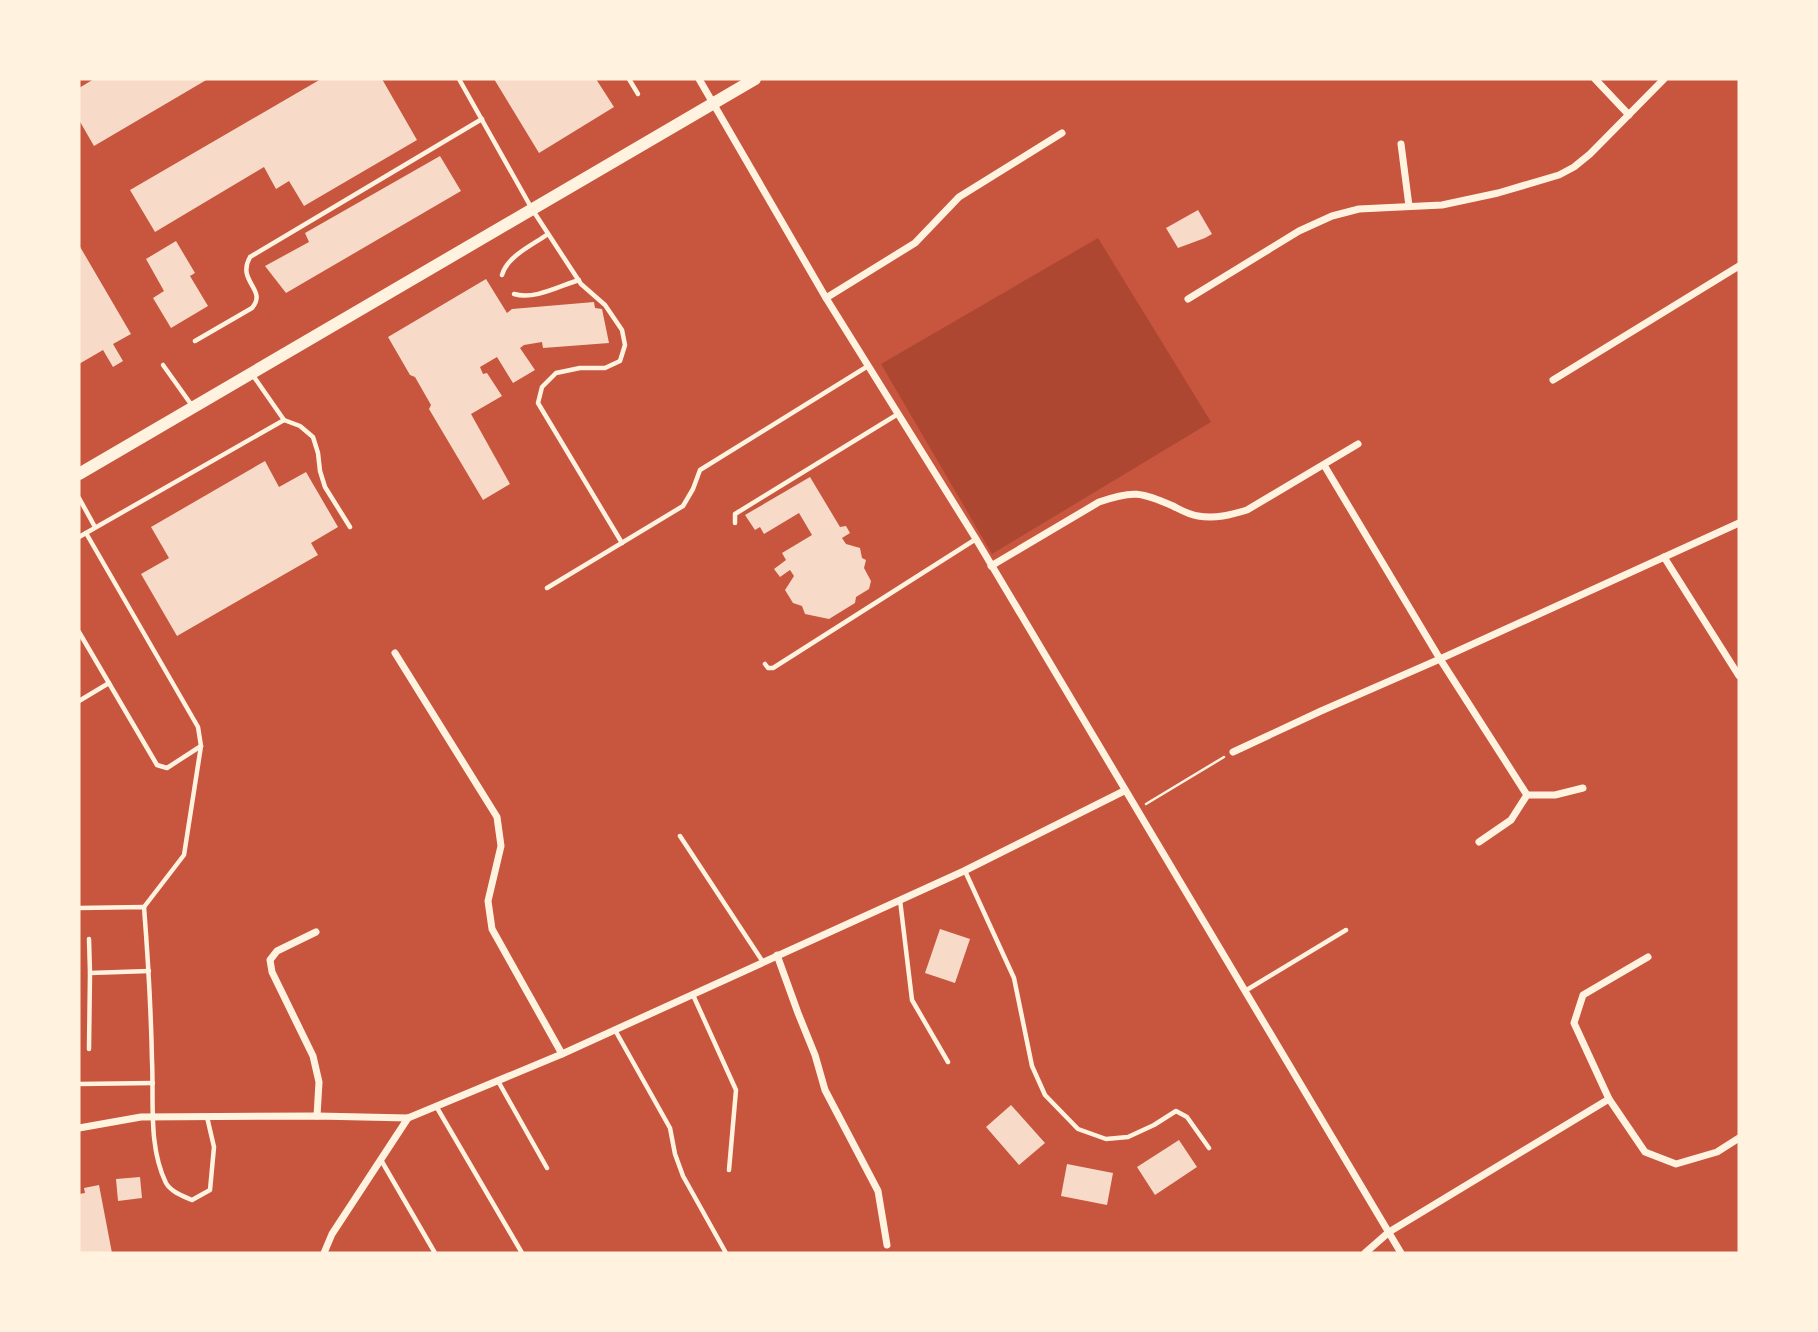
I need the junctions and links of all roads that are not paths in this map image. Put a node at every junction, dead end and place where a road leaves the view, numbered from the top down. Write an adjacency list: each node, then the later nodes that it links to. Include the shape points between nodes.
1 (459, 79): 10 (lane)
2 (629, 79): 7 (lane)
3 (699, 79): 8 (street)
4 (755, 79): 8 (street)
5 (1595, 79): 9 (street)
6 (1664, 79): 9 (street)
7 (638, 94)
8 (713, 103): 14 (street); 20 (street)
9 (1629, 115): 13 (street, via 1590,154 1559,175 1476,198)
10 (482, 118): 14 (lane); 22 (lane, via 250,257 246,274 257,303)
11 (1062, 134): 20 (street, via 959,198 915,243)
12 (1401, 144): 13 (street)
13 (1409, 206): 21 (street, via 1332,216)
14 (532, 209): 15 (lane); 25 (street)
15 (548, 234): 17 (lane, via 510,260); 18 (lane)
16 (1739, 266): 26 (street)
17 (502, 275)
18 (579, 280): 19 (lane, via 533,295); 41 (lane, via 605,304 622,330 625,345 620,361 605,369 556,373 542,387 538,403)
19 (514, 294)
20 (826, 298): 24 (street)
21 (1188, 299)
22 (195, 341)
23 (163, 365): 27 (lane)
24 (868, 366): 28 (street); 41 (lane, via 701,470 682,506)
25 (252, 373): 27 (street); 29 (lane)
26 (1553, 380)
27 (193, 408): 32 (street)
28 (898, 414): 34 (lane, via 735,514); 40 (street)
29 (284, 419): 36 (lane); 37 (lane, via 313,437 325,486)
30 (1358, 444): 31 (street)
31 (1324, 465): 43 (street, via 1247,510 1228,516 1195,516 1138,493 1118,495); 47 (street)
32 (79, 474)
33 (79, 498): 36 (lane)
34 (734, 523)
35 (1739, 523): 42 (street)
36 (95, 527): 38 (lane)
37 (350, 527)
38 (86, 533): 39 (lane); 52 (lane, via 198,726)
39 (79, 537)
40 (976, 539): 43 (street); 48 (lane, via 774,668)
41 (622, 542): 44 (lane)
42 (1664, 557): 47 (street); 49 (street)
43 (991, 566): 55 (street)
44 (547, 588)
45 (79, 632): 50 (lane)
46 (395, 653): 75 (street, via 496,817 501,846 488,901 492,929)
47 (1440, 659): 53 (street); 56 (street)
48 (765, 664)
49 (1739, 676)
50 (109, 683): 51 (lane); 52 (lane, via 158,765 167,768)
51 (79, 701)
52 (201, 746): 61 (lane, via 184,855)
53 (1233, 752)
54 (1583, 788): 56 (street, via 1555,795)
55 (1124, 791): 59 (street); 71 (street)
56 (1527, 794): 58 (street, via 1511,820)
57 (680, 836): 68 (lane)
58 (1479, 842)
59 (964, 871): 60 (street); 88 (lane, via 1014,978 1032,1066 1045,1095 1078,1129 1106,1139 1128,1137 1177,1111)
60 (900, 900): 66 (street); 76 (lane, via 912,1000)
61 (144, 907): 62 (lane); 69 (lane)
62 (79, 908)
63 (1346, 930): 71 (lane)
64 (316, 933): 84 (street, via 277,951 270,960 313,1056 319,1082)
65 (89, 939): 70 (lane)
66 (777, 955): 68 (street); 93 (street, via 825,1090 878,1191)
67 (1648, 957): 80 (street, via 1583,995 1574,1023)
68 (763, 962): 72 (street)
69 (149, 971): 70 (lane); 78 (lane)
70 (90, 973): 74 (lane)
71 (1245, 992): 92 (street)
72 (693, 995): 73 (street); 91 (lane, via 736,1090)
73 (615, 1030): 75 (street); 97 (lane, via 670,1128 683,1175)
74 (89, 1049)
75 (562, 1054): 77 (street)
76 (948, 1062)
77 (498, 1081): 81 (street); 90 (lane)
78 (153, 1083): 79 (lane); 82 (lane)
79 (79, 1084)
80 (1609, 1099): 87 (street, via 1645,1152 1675,1164 1717,1152); 92 (street)
81 (436, 1106): 85 (street); 96 (lane)
82 (153, 1116): 83 (street); 83 (lane, via 156,1149 167,1186 192,1200 210,1190 214,1147); 86 (street)
83 (207, 1116): 84 (street)
84 (317, 1116): 85 (street)
85 (408, 1118): 89 (street)
86 (79, 1128)
87 (1739, 1138)
88 (1209, 1148)
89 (381, 1160): 94 (street); 95 (lane)
90 (547, 1168)
91 (729, 1170)
92 (1389, 1232): 98 (street); 99 (street)
93 (887, 1245)
94 (324, 1253)
95 (435, 1253)
96 (522, 1253)
97 (726, 1253)
98 (1365, 1253)
99 (1401, 1253)

